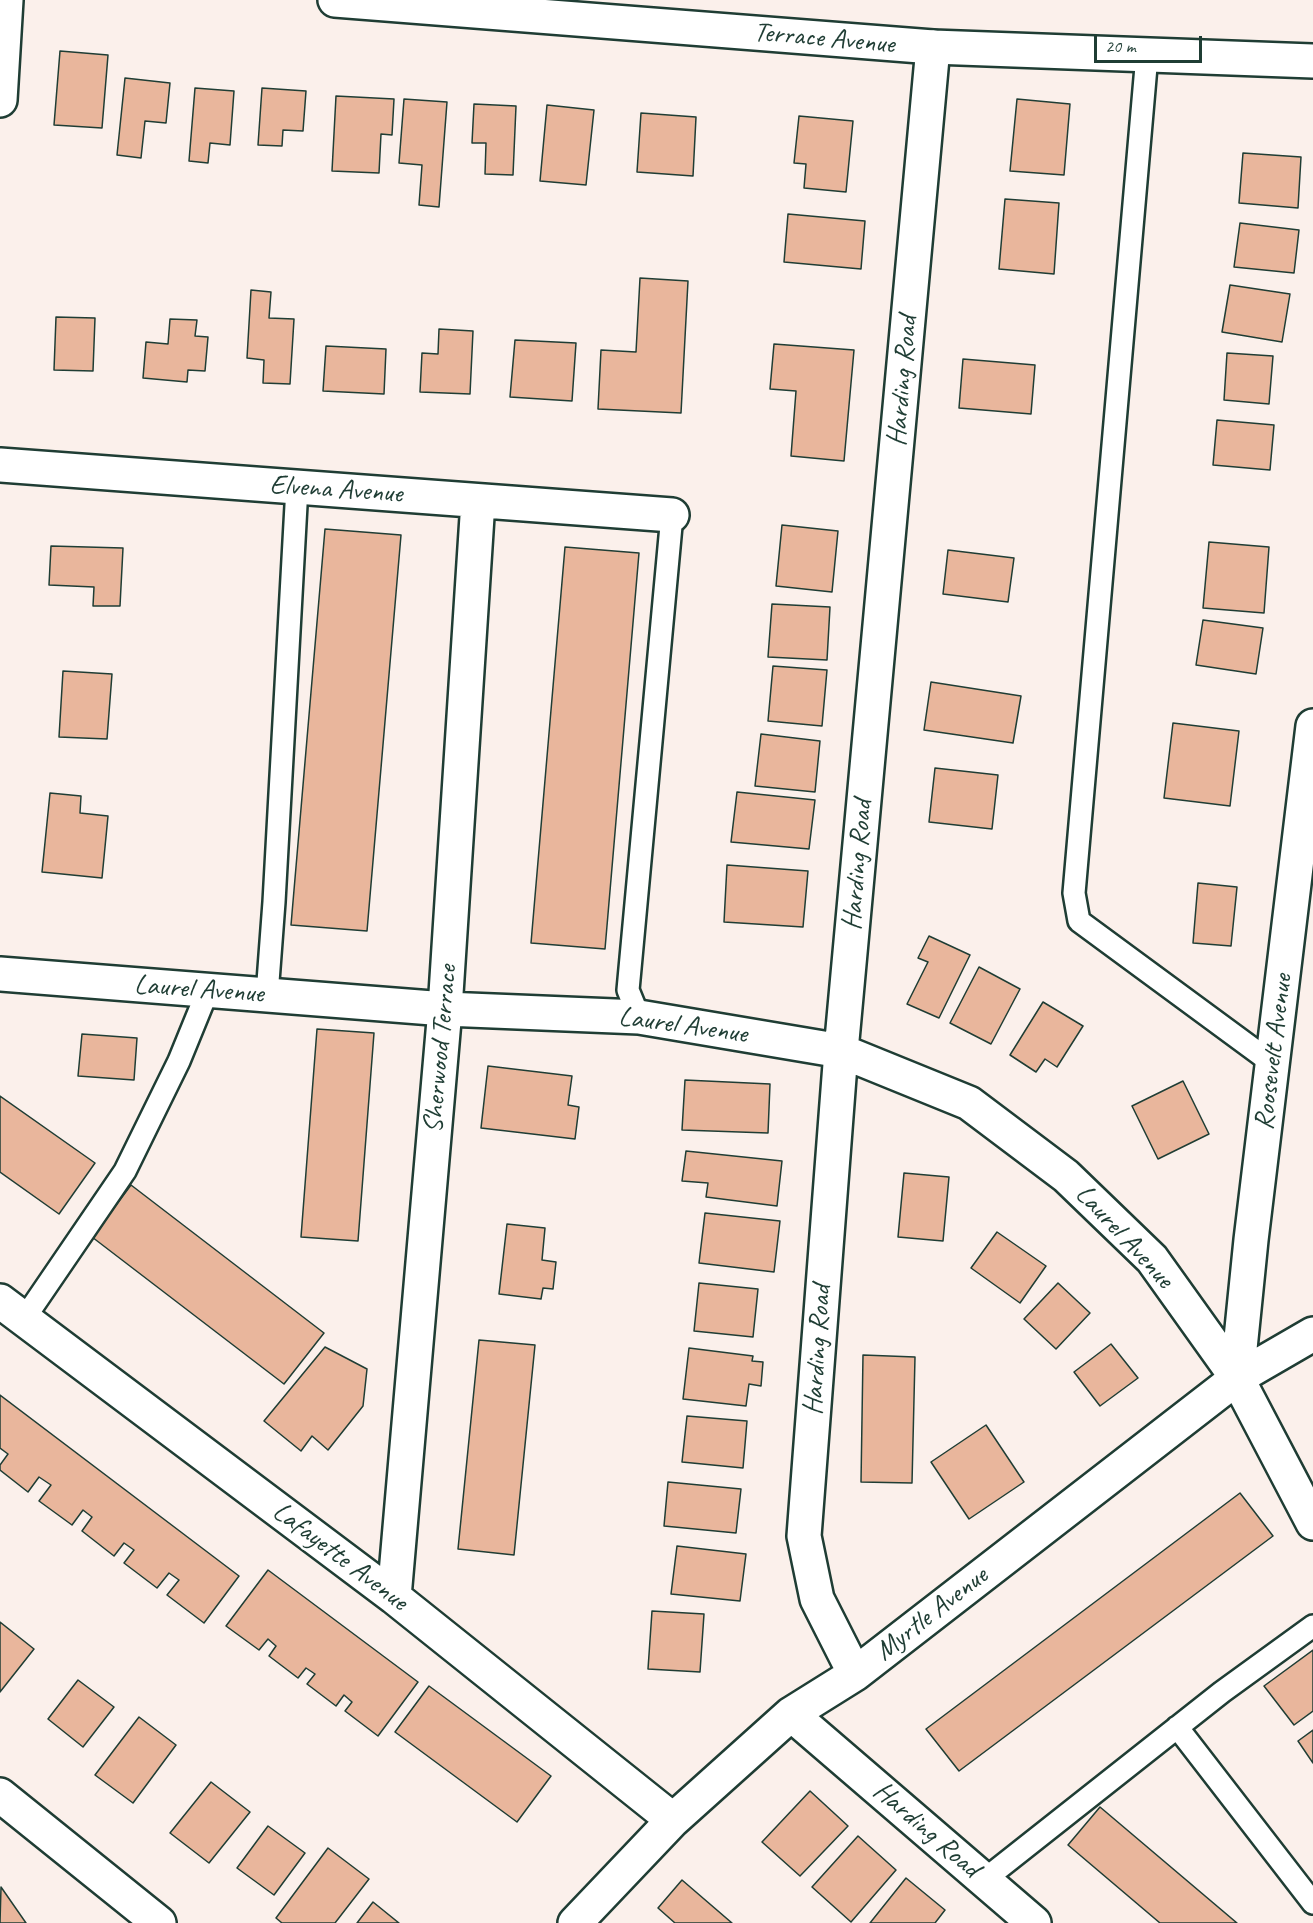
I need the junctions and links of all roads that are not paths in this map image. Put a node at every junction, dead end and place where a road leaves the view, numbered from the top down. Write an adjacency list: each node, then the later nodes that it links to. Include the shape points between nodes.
1 (6, 0): 6 (street)
2 (335, 0): 3 (street, Terrace Avenue)
3 (933, 47): 4 (street, Terrace Avenue); 17 (street, Harding Road)
4 (1147, 55): 5 (street, Terrace Avenue); 18 (lane, via 1074,893 1079,921)
5 (1313, 61)
6 (0, 100)
7 (0, 465): 8 (street, Elvena Avenue)
8 (297, 487): 9 (street, Elvena Avenue); 14 (lane)
9 (478, 501): 10 (street, Elvena Avenue); 15 (street, Sherwood Terrace)
10 (672, 515): 16 (lane, via 628,990)
11 (1313, 726): 18 (street, Roosevelt Avenue)
12 (0, 974): 13 (street, Laurel Avenue)
13 (208, 990): 14 (street, Laurel Avenue); 19 (lane, via 179,1061 125,1171)
14 (267, 995): 15 (street, Laurel Avenue)
15 (445, 1009): 16 (street, Laurel Avenue); 23 (street, Sherwood Terrace)
16 (639, 1017): 17 (street, Laurel Avenue)
17 (841, 1051): 21 (street, Laurel Avenue, via 969,1103 1066,1176 1152,1259); 25 (street, Harding Road, via 804,1536 817,1599)
18 (1272, 1063): 21 (street, Roosevelt Avenue)
19 (12, 1310): 23 (street, Lafayette Avenue)
20 (1313, 1334): 21 (street, Myrtle Avenue)
21 (1238, 1378): 22 (street, Laurel Avenue); 25 (street, Myrtle Avenue)
22 (1313, 1523)
23 (394, 1597): 29 (street, Lafayette Avenue)
24 (1313, 1626): 27 (lane)
25 (855, 1674): 26 (street, Myrtle Avenue)
26 (791, 1714): 29 (street, Myrtle Avenue); 30 (street, Harding Road)
27 (1177, 1727): 30 (lane); 31 (lane)
28 (7, 1811): 32 (street)
29 (673, 1820): 33 (street, Myrtle Avenue)
30 (984, 1880): 34 (street, Harding Road)
31 (1313, 1903)
32 (159, 1923)
33 (576, 1923)
34 (1034, 1923)

